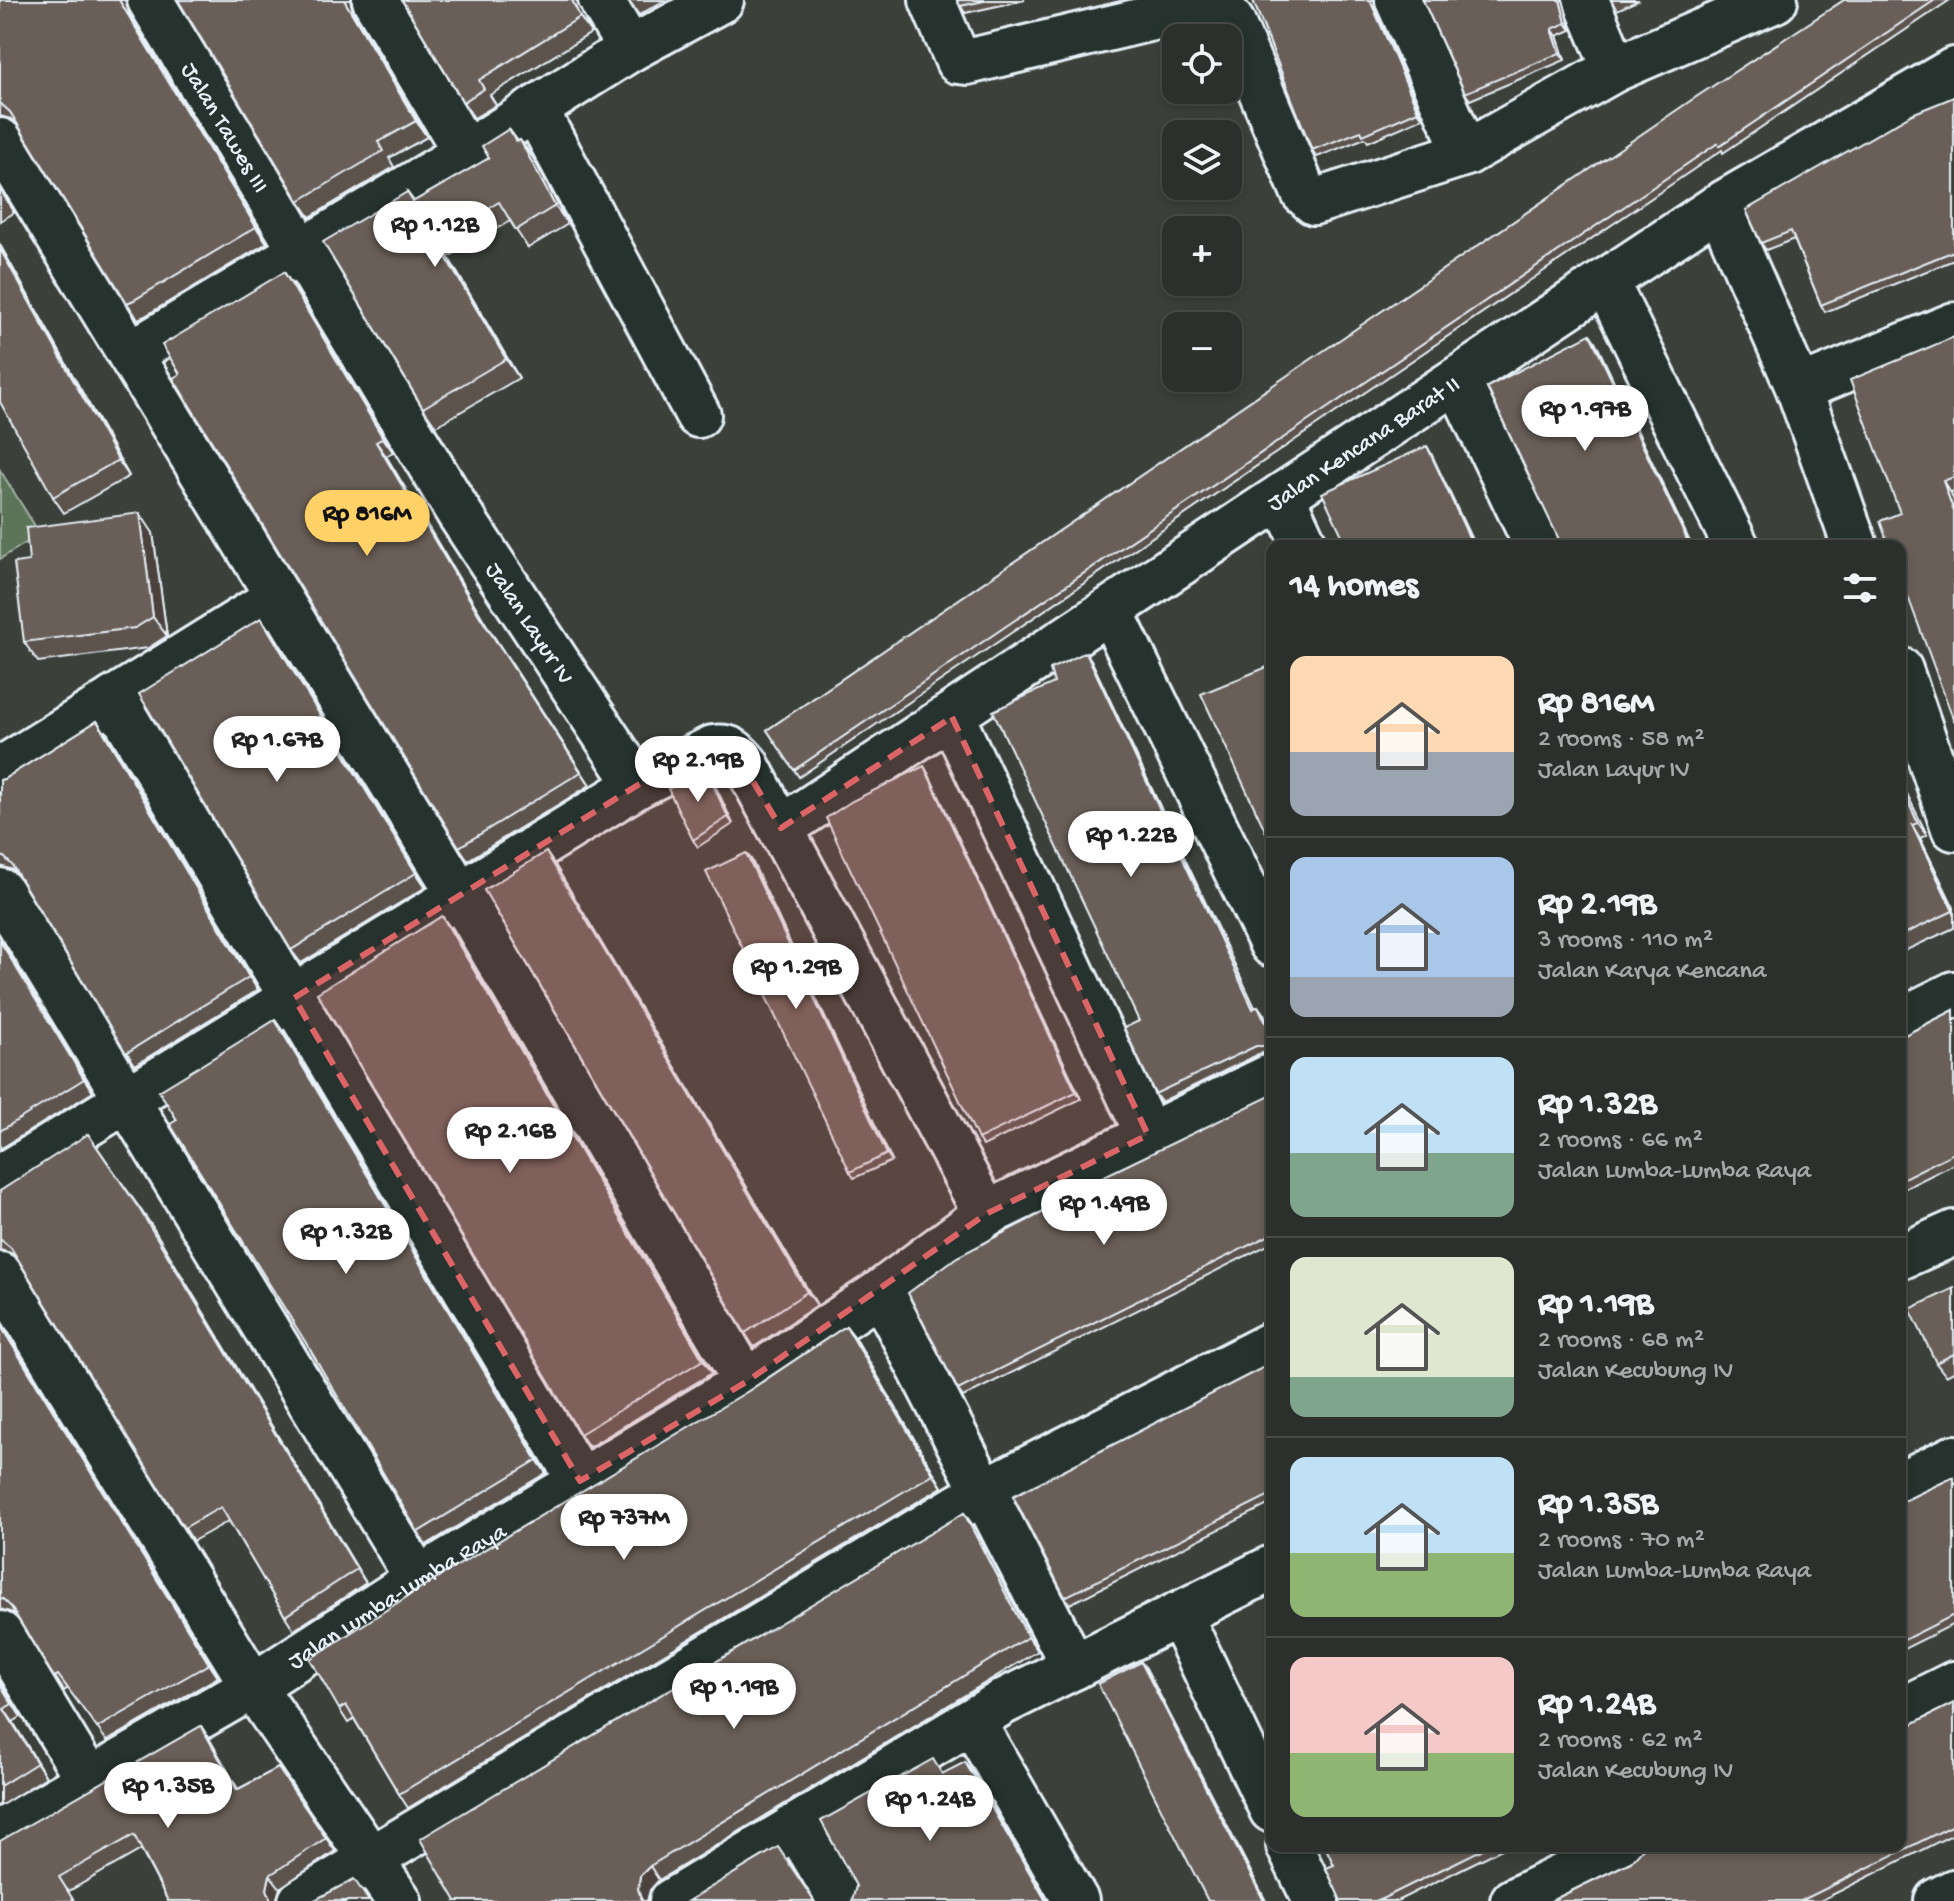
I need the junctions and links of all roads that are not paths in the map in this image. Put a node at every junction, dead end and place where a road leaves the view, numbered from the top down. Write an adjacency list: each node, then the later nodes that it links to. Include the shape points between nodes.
1 (150, 0): 17 (street, Jalan Tawes III)
2 (375, 0): 14 (street)
3 (601, 0): 9 (street)
4 (721, 0): 9 (street)
5 (932, 0): 15 (street, via 951,51 958,61 967,62 1207,5 1222,8 1304,193 1314,202)
6 (1398, 0): 15 (street)
7 (1586, 0): 10 (street)
8 (1775, 0): 10 (street)
9 (630, 49): 12 (street)
10 (1615, 69): 15 (street)
11 (1954, 70): 16 (street, Jalan Kencana Barat II)
12 (535, 109): 14 (street); 23 (street)
13 (0, 141): 20 (street)
14 (466, 153): 17 (street)
15 (1466, 153)
16 (1719, 206): 18 (street, Jalan Kencana Barat II); 22 (street)
17 (300, 253): 20 (street); 36 (street, Jalan Layur IV, via 459,513)
18 (1606, 282): 21 (street, Jalan Kencana Barat II); 27 (street)
19 (1954, 325): 22 (street)
20 (130, 354): 29 (street)
21 (1458, 381): 24 (street, Jalan Kencana Barat II); 26 (street)
22 (1799, 389): 28 (street)
23 (698, 415)
24 (1282, 496): 25 (street); 30 (street, Jalan Kencana Barat II)
25 (1302, 540)
26 (1534, 540)
27 (1733, 540)
28 (1853, 540)
29 (278, 597): 31 (street); 40 (street)
30 (1111, 612): 33 (street, Jalan Kencana Barat II); 41 (street)
31 (114, 699): 35 (street); 43 (street)
32 (1906, 706): 34 (street)
33 (952, 717): 37 (street, Jalan Kencana Barat II); 47 (street)
34 (1914, 754): 38 (street)
35 (0, 770)
36 (638, 785): 37 (street, via 725,746 746,764); 40 (street)
37 (781, 828): 49 (street)
38 (1954, 828)
39 (0, 891): 46 (street)
40 (460, 895): 43 (street); 55 (street)
41 (1266, 932)
42 (1954, 994): 44 (street)
43 (294, 998): 46 (street); 57 (street)
44 (1906, 1018)
45 (1266, 1079): 47 (street, Jalan Lumba-Lumba Raya)
46 (128, 1101): 48 (street); 61 (street)
47 (1148, 1135): 49 (street, Jalan Lumba-Lumba Raya)
48 (0, 1178)
49 (986, 1214): 53 (street, Jalan Lumba-Lumba Raya)
50 (1954, 1233): 51 (street)
51 (1906, 1254)
52 (0, 1275): 66 (street)
53 (881, 1292): 55 (street, Jalan Lumba-Lumba Raya); 59 (street)
54 (1266, 1347): 59 (street)
55 (746, 1382): 57 (street, Jalan Lumba-Lumba Raya)
56 (1954, 1458): 58 (street)
57 (580, 1481): 61 (street, Jalan Lumba-Lumba Raya)
58 (1906, 1481)
59 (983, 1492): 64 (street); 75 (street)
60 (1266, 1571): 62 (street)
61 (418, 1579): 66 (street, Jalan Lumba-Lumba Raya)
62 (1179, 1614): 64 (street); 70 (street)
63 (0, 1634): 69 (street)
64 (1074, 1667): 68 (street)
65 (1954, 1684): 67 (street)
66 (253, 1686): 69 (street, Jalan Lumba-Lumba Raya); 75 (street)
67 (1906, 1708)
68 (972, 1721): 71 (street); 81 (street)
69 (88, 1779): 72 (street, Jalan Lumba-Lumba Raya)
70 (1266, 1792)
71 (796, 1826): 79 (street); 80 (street)
72 (0, 1832)
73 (1292, 1852): 82 (street)
74 (1613, 1852): 83 (street)
75 (371, 1859): 77 (street); 78 (street)
76 (1954, 1892): 84 (street)
77 (301, 1901)
78 (399, 1901)
79 (672, 1901)
80 (841, 1901)
81 (1076, 1901)
82 (1316, 1901)
83 (1513, 1901)
84 (1937, 1901)

